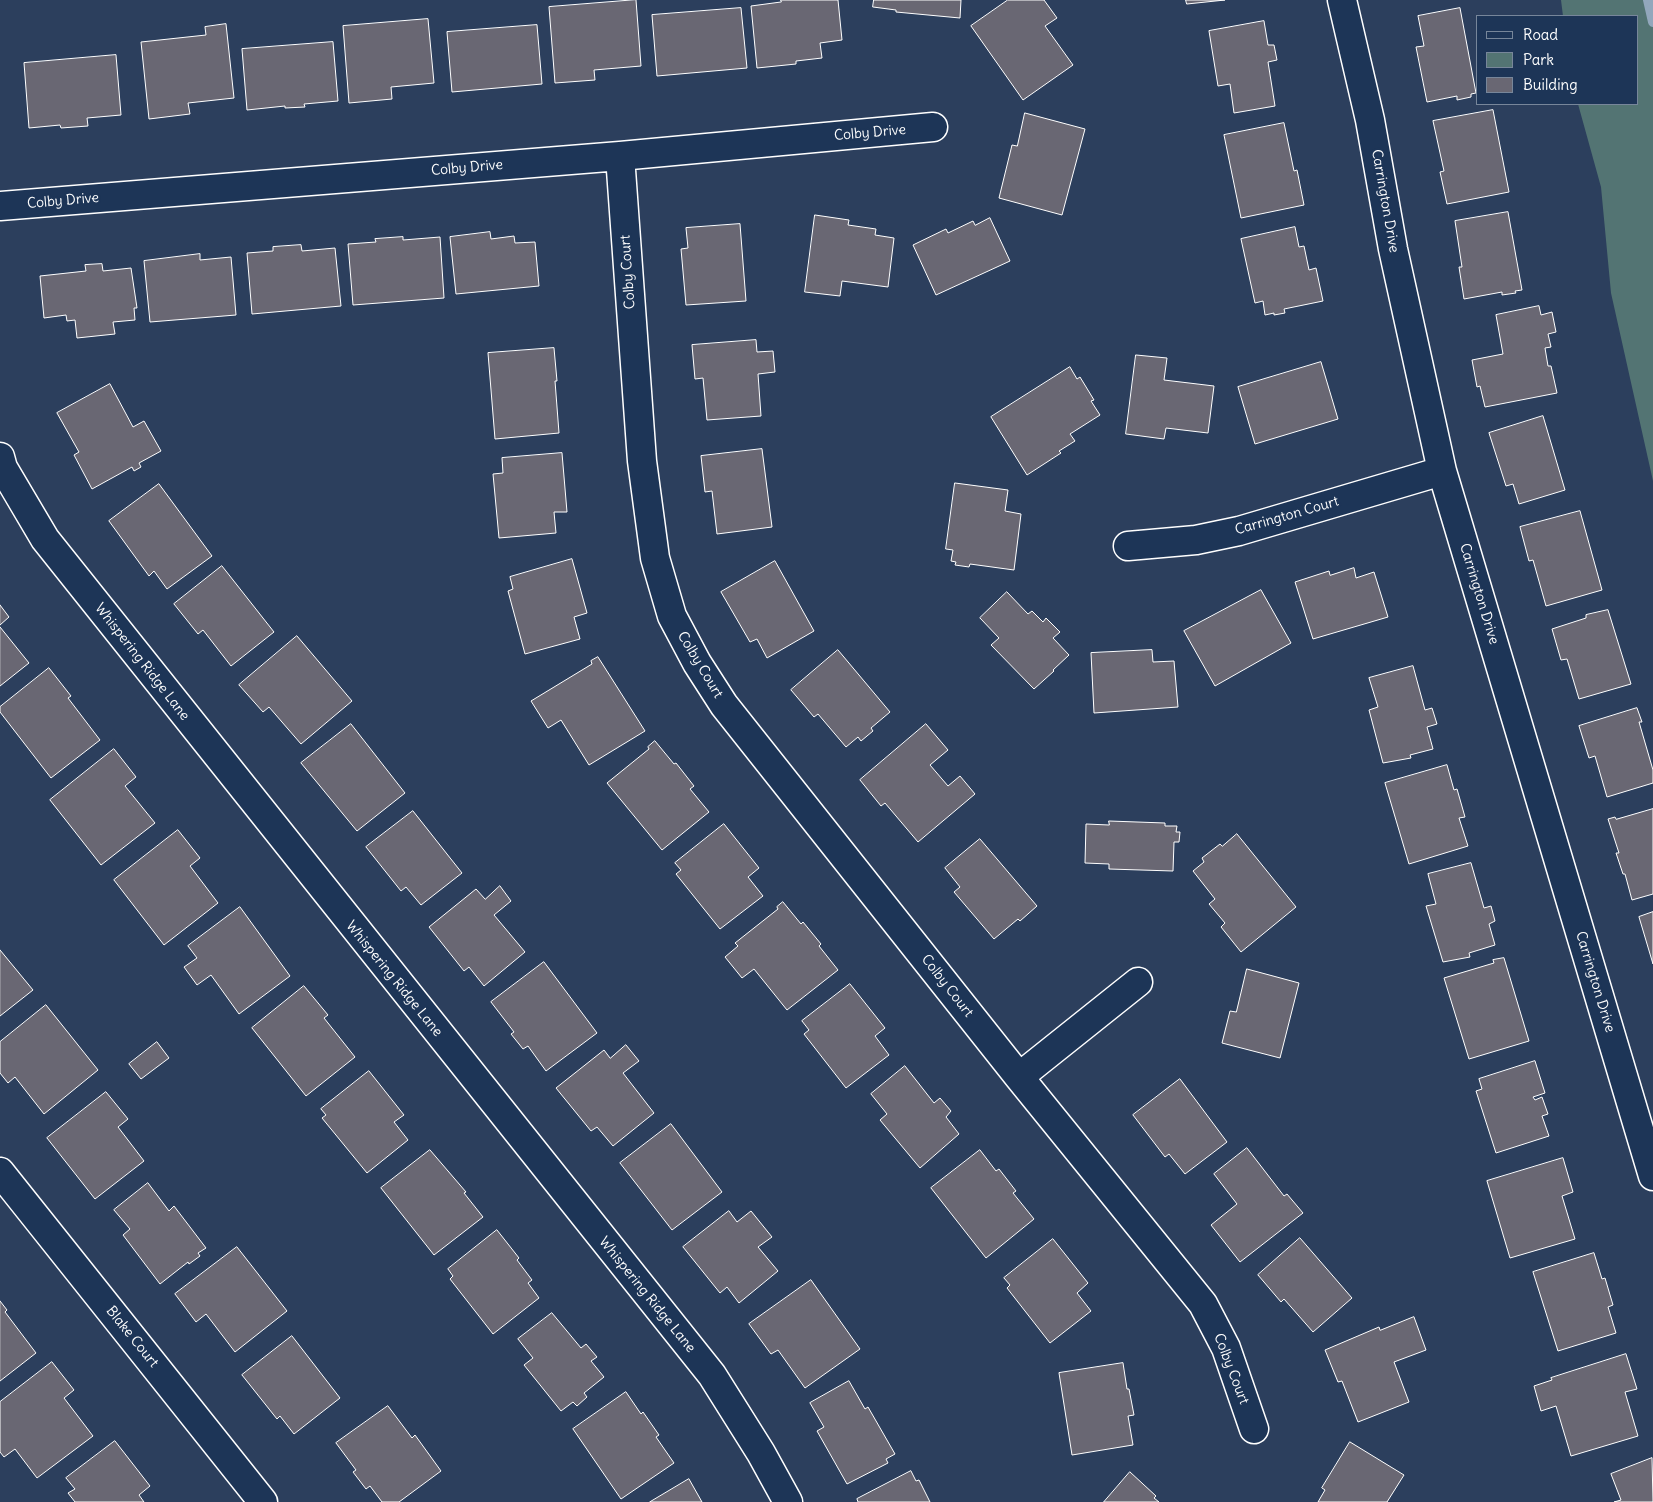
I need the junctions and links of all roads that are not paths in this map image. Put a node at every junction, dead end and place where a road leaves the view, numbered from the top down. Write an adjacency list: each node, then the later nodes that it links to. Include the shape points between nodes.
1 (1344, 1): 6 (street, Carrington Drive, via 1414,350)
2 (933, 127): 3 (street, Colby Drive)
3 (620, 156): 4 (street, Colby Drive); 9 (street, Colby Court, via 642,461 655,558 672,616 724,705)
4 (0, 206)
5 (0, 457): 14 (street, Whispering Ridge Lane, via 3,468 45,539 712,1375)
6 (1442, 471): 7 (street, Carrington Court, via 1239,531 1196,540); 11 (street, Carrington Drive)
7 (1128, 546)
8 (1138, 982): 9 (street)
9 (1019, 1076): 12 (street, Colby Court, via 1203,1304 1226,1348)
10 (0, 1172): 13 (street, Blake Court)
11 (1653, 1176)
12 (1254, 1429)
13 (263, 1502)
14 (788, 1502)

